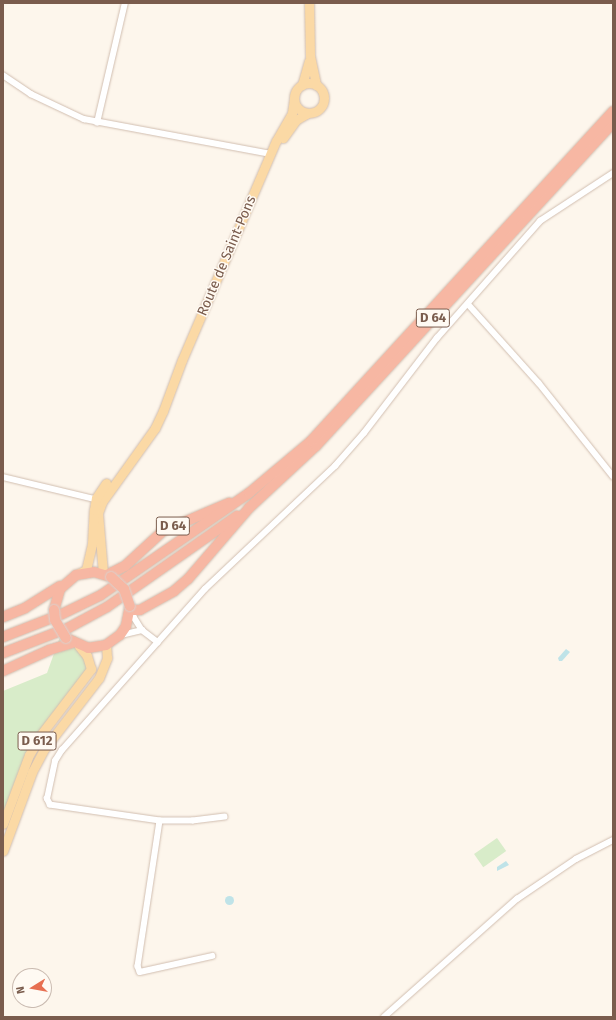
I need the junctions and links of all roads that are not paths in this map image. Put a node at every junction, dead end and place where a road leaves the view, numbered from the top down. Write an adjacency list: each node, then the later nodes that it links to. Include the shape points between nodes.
1 (125, 3): 10 (street)
2 (309, 3): 3 (main road)
3 (310, 56): 5 (main road); 6 (main road)
4 (3, 75): 10 (street, via 31,94)
5 (316, 84): 6 (main road); 9 (main road, via 323,92 323,105 316,112)
6 (302, 85): 7 (main road)
7 (294, 98): 9 (main road, via 297,108); 12 (main road, Route de Saint-Pons, via 292,113)
8 (613, 112): 17 (highway, D 64, via 311,441)
9 (306, 114): 12 (main road, Route de Saint-Pons, via 296,120)
10 (97, 122): 12 (street)
11 (613, 123): 19 (highway, D 64, via 316,446)
12 (272, 153): 18 (main road, Route de Saint-Pons, via 155,428)
13 (613, 173): 14 (street, via 540,221)
14 (468, 304): 15 (street, via 539,383); 29 (street, via 437,338 364,434 335,466 205,589)
15 (613, 476)
16 (3, 477): 18 (street)
17 (249, 493): 21 (highway, D 64, via 163,531 125,566); 27 (highway, via 101,595 62,614)
18 (99, 500): 20 (main road, via 86,570); 21 (main road, Route de Saint-Pons, via 98,513)
19 (249, 508): 23 (highway, D 64, via 179,586 140,610); 31 (highway, via 107,607 68,628)
20 (76, 575): 21 (highway, via 84,572); 22 (highway)
21 (107, 575): 23 (highway, bridge, via 124,589)
22 (66, 581): 24 (highway, via 25,608); 28 (highway, bridge, via 57,594 54,610 55,620)
23 (130, 610): 25 (street); 26 (highway)
24 (3, 617)
25 (142, 630): 26 (street); 29 (street)
26 (120, 635): 30 (highway)
27 (3, 637)
28 (72, 642): 30 (highway, via 93,648); 32 (highway); 35 (main road, D 612, via 87,656 92,669 46,728 29,755)
29 (158, 642): 34 (street, via 62,750 55,761 47,799 50,805)
30 (106, 645): 37 (main road, D 612, via 107,658 100,678 46,748 32,772)
31 (3, 653)
32 (3, 670)
33 (225, 817): 34 (street, via 193,821)
34 (160, 821): 38 (street, via 138,966 140,972)
35 (3, 824)
36 (613, 840): 39 (street, via 576,859 517,899)
37 (3, 851)
38 (212, 956)
39 (384, 1017)

